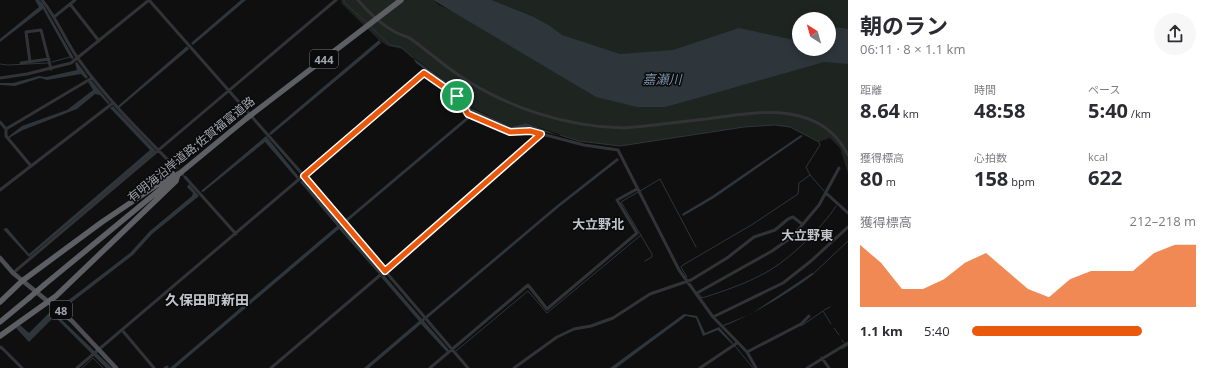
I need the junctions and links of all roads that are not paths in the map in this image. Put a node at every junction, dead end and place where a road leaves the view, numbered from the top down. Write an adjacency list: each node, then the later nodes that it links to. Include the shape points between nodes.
1 (42, 0): 8 (street)
2 (75, 0): 7 (street)
3 (149, 0): 9 (street); 17 (street)
4 (336, 0): 17 (street)
5 (358, 0): 23 (street, via 379,21 410,38 461,77 513,104 543,115 589,125 624,128 762,112 792,113 813,121 831,133)
6 (401, 0): 27 (highway, 有明海沿岸道路;佐賀福富道路 / 444, bridge)
7 (70, 4): 8 (street); 9 (street)
8 (54, 17): 10 (street)
9 (99, 41): 10 (street)
10 (77, 58): 14 (street, via 71,63); 16 (street)
11 (49, 59): 12 (street); 12 (street, via 42,30 26,32); 14 (street)
12 (30, 62): 13 (street)
13 (21, 63)
14 (51, 69): 15 (street)
15 (0, 78)
16 (92, 78): 18 (street); 20 (street)
17 (230, 91): 22 (street); 29 (street)
18 (113, 103): 22 (street); 25 (street)
19 (0, 122): 20 (street)
20 (6, 129): 25 (street, via 6,136)
21 (541, 134): 29 (street, via 530,131 510,132 468,114 457,96 424,73); 31 (street, via 584,145 618,150); 38 (street)
22 (158, 150): 24 (street); 39 (street)
23 (848, 155)
24 (172, 164)
25 (31, 166): 30 (street)
26 (840, 168): 32 (street)
27 (179, 172): 40 (highway); 44 (highway, via 176,181); 47 (highway, 有明海沿岸道路;佐賀福富道路 / 444, bridge)
28 (185, 177): 36 (street)
29 (303, 177): 36 (street); 38 (street)
30 (0, 190)
31 (638, 191): 41 (street); 54 (street, via 617,200 637,233 547,309 528,285)
32 (826, 192): 33 (street); 34 (street, via 819,205)
33 (848, 213)
34 (802, 224): 41 (street, via 793,217 788,219 774,230 754,237 727,258); 42 (street, via 792,237 772,251)
35 (848, 227): 46 (street, via 783,283)
36 (236, 234): 48 (street)
37 (0, 258): 39 (main road, 48)
38 (384, 271): 54 (street); 61 (street)
39 (13, 273): 40 (main road, 48)
40 (22, 281): 43 (highway); 44 (main road, 48)
41 (687, 282): 42 (street); 64 (street, via 650,294 613,318 557,337)
42 (698, 292): 46 (street)
43 (0, 302)
44 (50, 302): 49 (highway); 53 (main road, 48, via 72,321)
45 (808, 316): 55 (street, via 801,324)
46 (713, 317): 51 (street)
47 (0, 322)
48 (122, 330): 53 (street); 60 (street)
49 (0, 336)
50 (848, 343): 56 (street)
51 (735, 344): 55 (street); 65 (street)
52 (0, 348): 57 (street)
53 (98, 351): 58 (street); 59 (main road, 48)
54 (452, 351): 62 (street); 63 (street)
55 (747, 352): 66 (street)
56 (823, 360): 67 (street); 68 (street)
57 (22, 368)
58 (77, 368)
59 (116, 368)
60 (154, 368)
61 (271, 368)
62 (430, 368)
63 (468, 368)
64 (514, 368)
65 (700, 368)
66 (756, 368)
67 (807, 368)
68 (828, 368)

